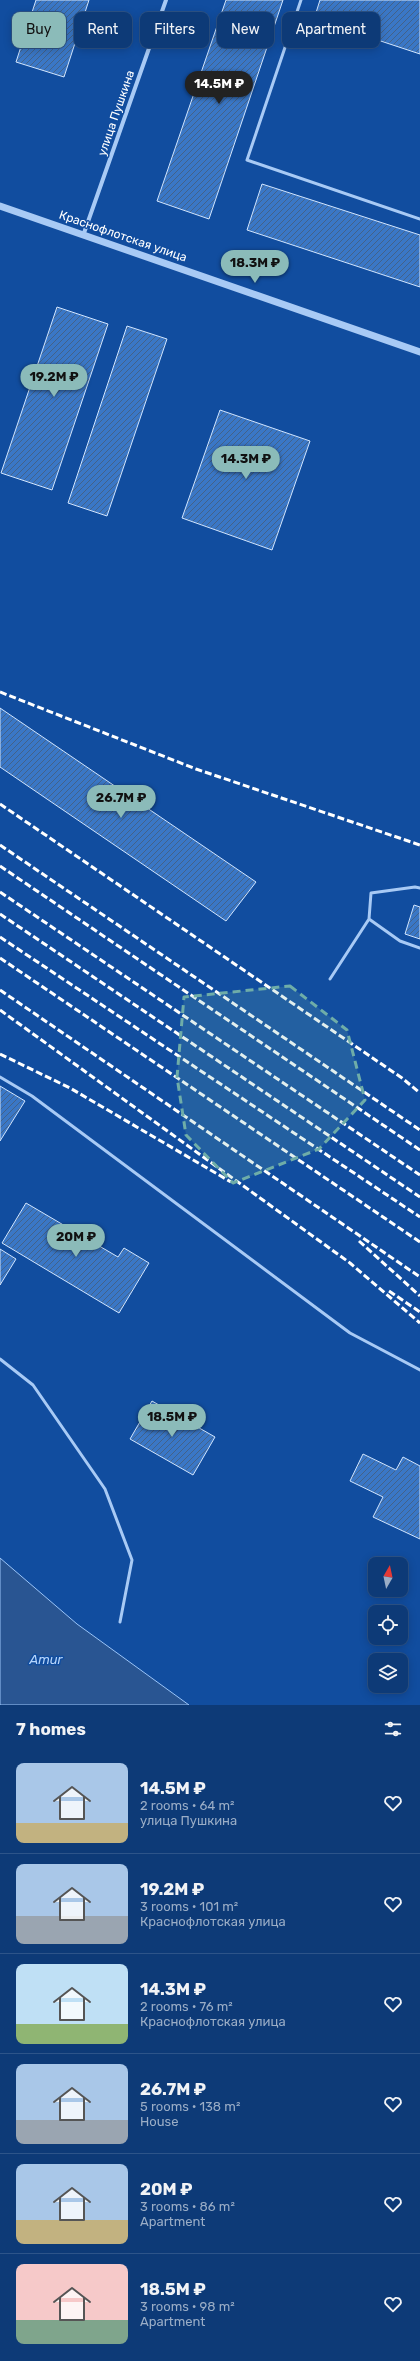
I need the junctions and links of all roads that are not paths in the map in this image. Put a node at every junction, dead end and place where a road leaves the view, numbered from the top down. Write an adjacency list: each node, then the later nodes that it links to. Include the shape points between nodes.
1 (166, 0): 5 (street, улица Пушкина)
2 (301, 0): 4 (lane, via 247,160)
3 (0, 206): 5 (street, Краснофлотская улица)
4 (420, 219)
5 (84, 233): 6 (street, Краснофлотская улица)
6 (420, 352)
7 (420, 888): 8 (lane, via 371,893)
8 (369, 919): 9 (lane, via 400,941); 10 (lane)
9 (420, 948)
10 (330, 979)
11 (0, 1077): 13 (lane, via 32,1096 350,1333)
12 (0, 1359): 14 (lane, via 33,1385 105,1489 132,1560)
13 (420, 1370)
14 (120, 1622)

